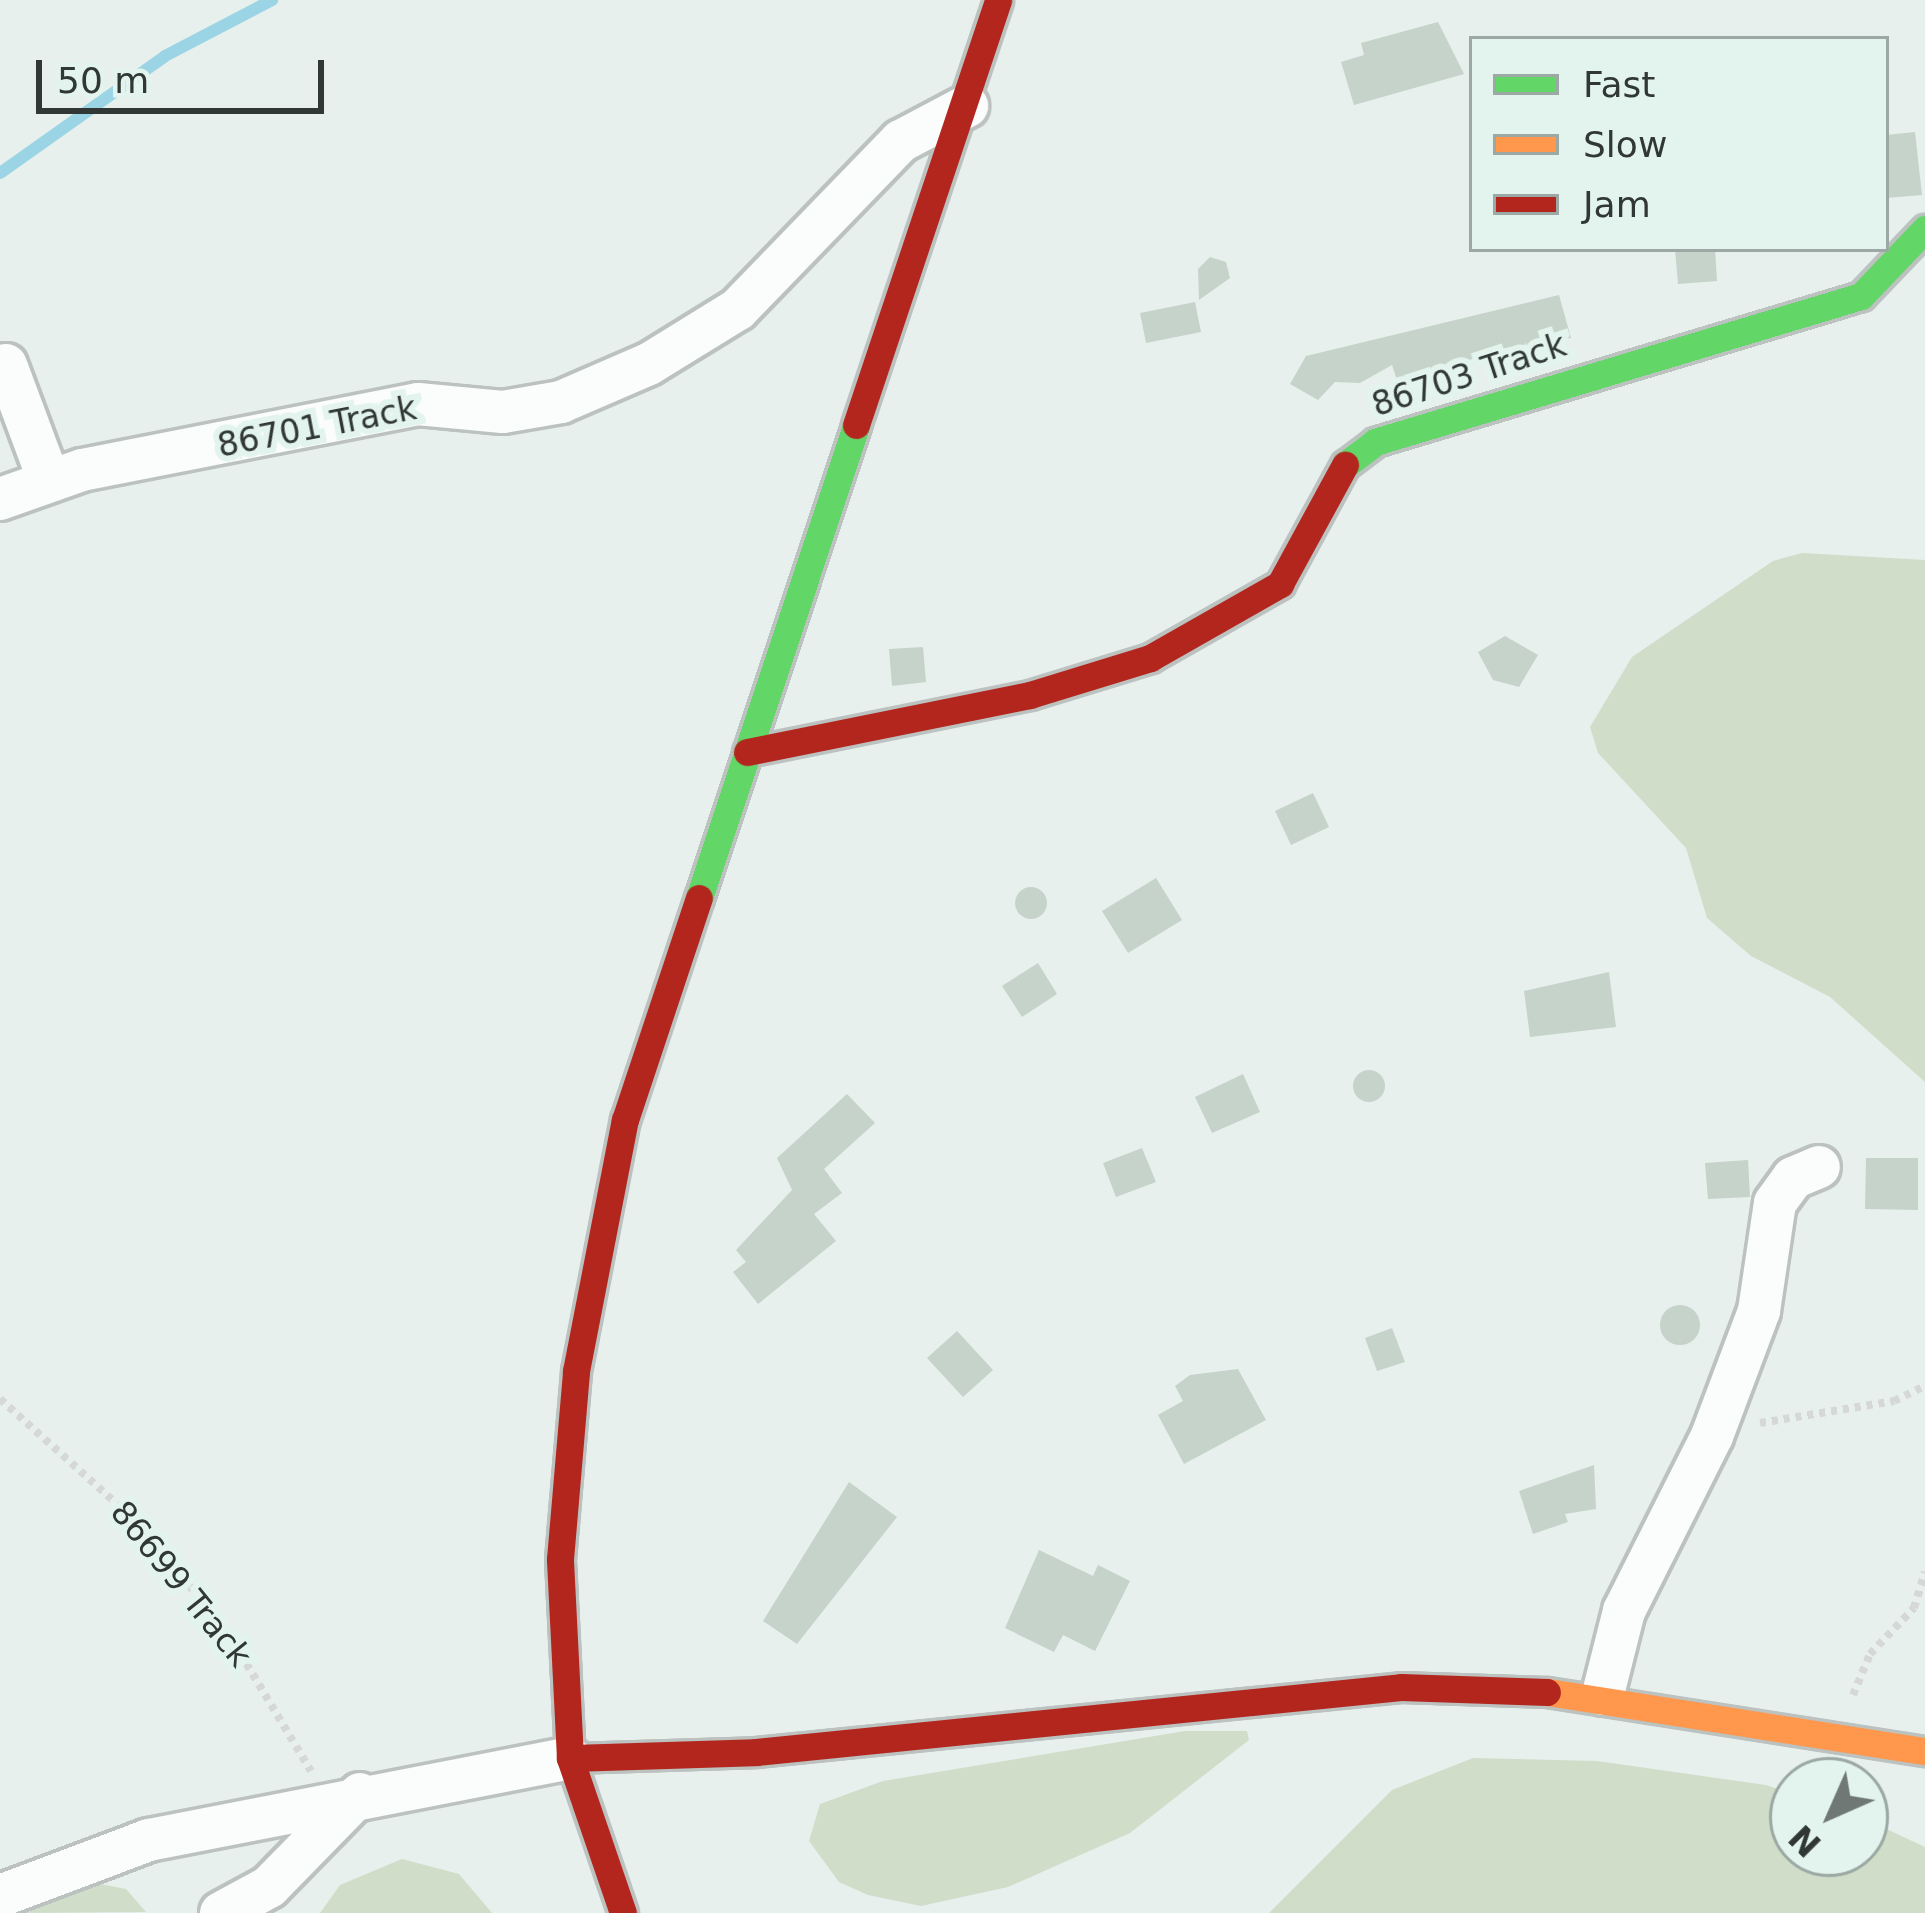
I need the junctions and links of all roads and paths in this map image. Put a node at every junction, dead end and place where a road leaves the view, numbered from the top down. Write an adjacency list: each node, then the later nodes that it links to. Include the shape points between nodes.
1 (998, 0): 2 (street)
2 (967, 106): 5 (street, 86701 Track, via 902,141 739,309 649,364 561,402 503,412 418,404); 7 (street)
3 (1925, 229): 7 (street, 86703 Track, via 1861,296 1817,314 1376,442 1332,475 1280,584 1150,658 1030,695)
4 (6, 365): 5 (street)
5 (48, 478): 6 (street, 86701 Track)
6 (0, 499)
7 (747, 752): 16 (street, via 625,1120 576,1371 560,1559)
8 (1819, 1167): 11 (street, via 1793,1178 1775,1203 1759,1311)
9 (1925, 1386): 11 (path, via 1894,1401)
10 (0, 1399): 18 (path, 86699 Track, via 135,1520 228,1633 311,1762)
11 (1712, 1436): 13 (street, via 1624,1611)
12 (1925, 1572): 14 (path, via 1914,1608 1870,1654)
13 (1603, 1694): 14 (street); 16 (street, via 1401,1687 801,1748)
14 (1845, 1737): 15 (street)
15 (1925, 1751)
16 (570, 1758): 17 (street); 21 (street)
17 (359, 1794): 18 (street); 20 (street, via 269,1887)
18 (311, 1801): 19 (street, via 149,1840)
19 (0, 1897)
20 (221, 1913)
21 (623, 1913)

